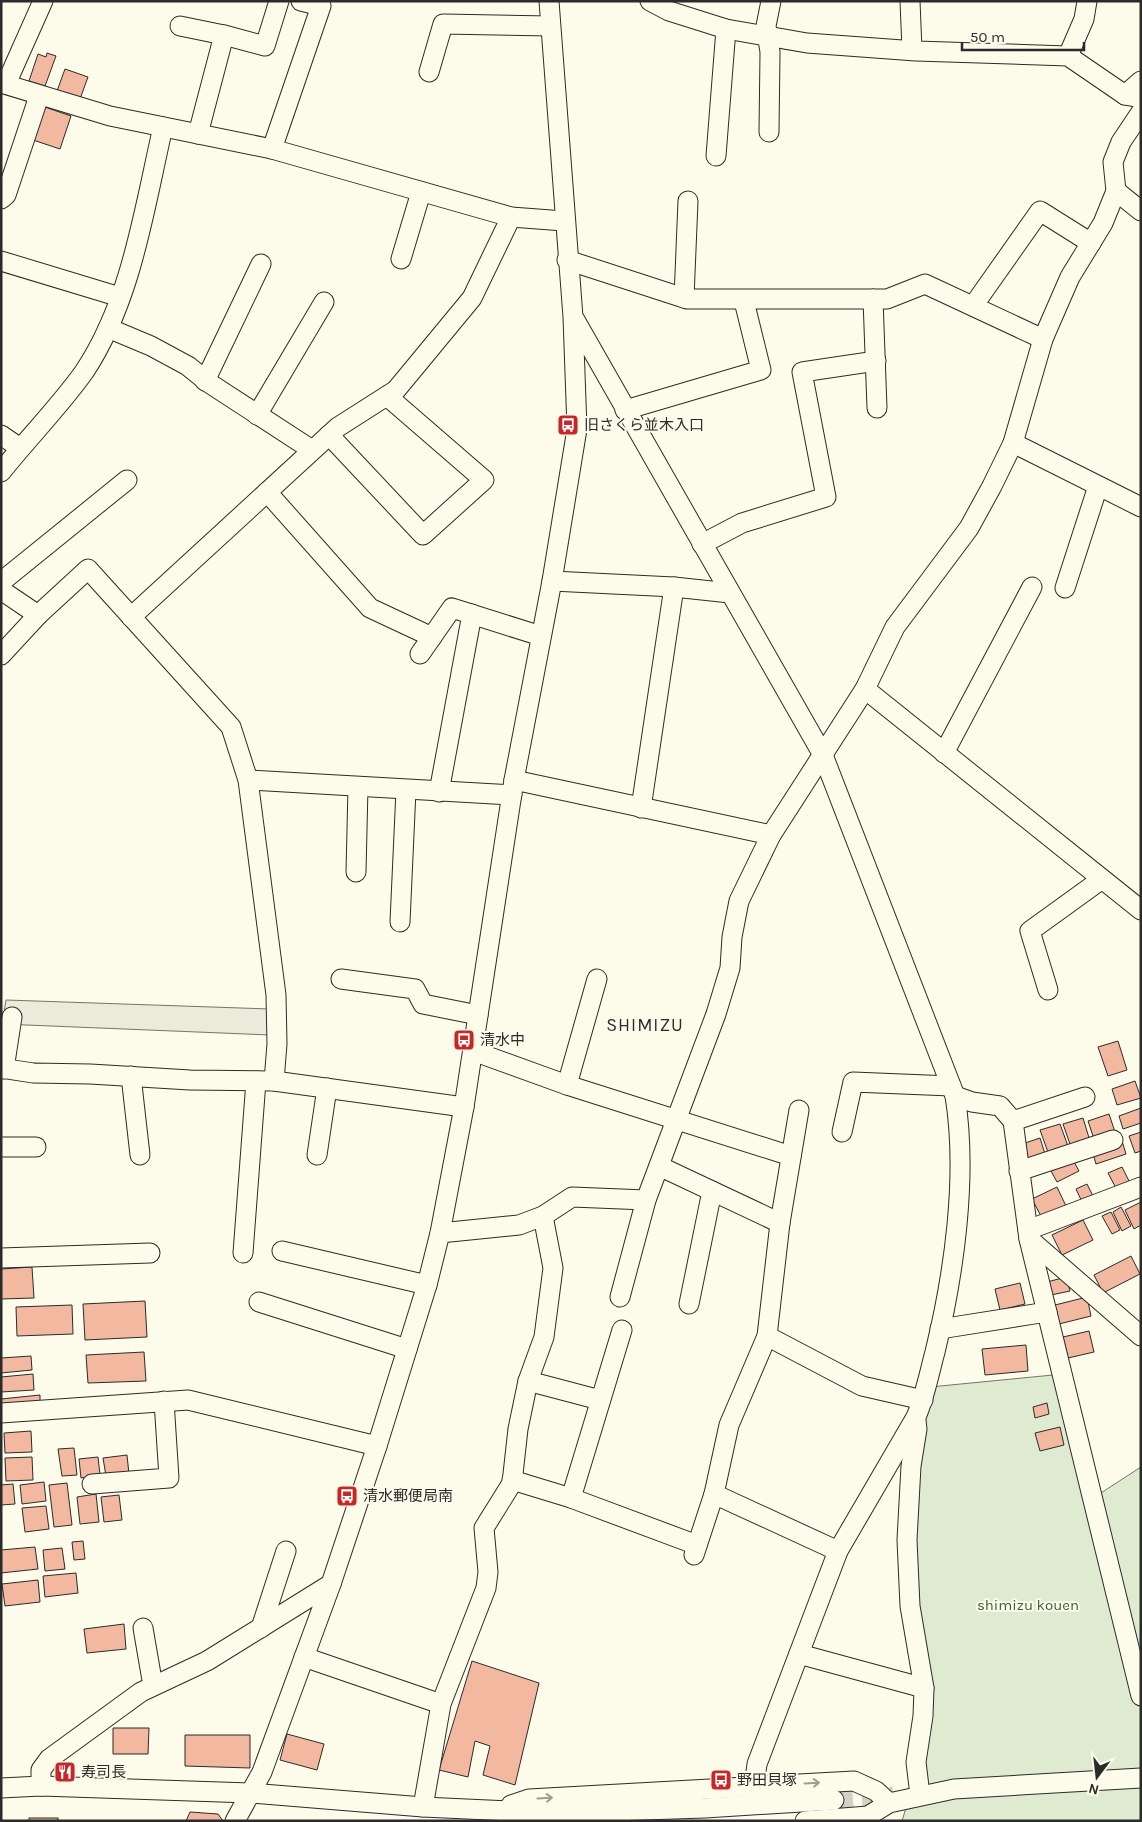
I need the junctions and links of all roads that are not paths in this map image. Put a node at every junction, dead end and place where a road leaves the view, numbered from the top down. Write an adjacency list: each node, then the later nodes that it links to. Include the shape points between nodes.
1 (43, 1): 18 (street)
2 (279, 1): 12 (street, via 265,46)
3 (301, 1): 25 (street, via 321,6)
4 (549, 1): 10 (street)
5 (771, 1): 13 (street, via 766,26)
6 (910, 1): 14 (street)
7 (1088, 1): 15 (street)
8 (659, 3): 11 (street, via 670,11)
9 (180, 26): 12 (street)
10 (550, 26): 16 (street, via 443,24); 33 (street)
11 (726, 30): 13 (street); 26 (street)
12 (224, 35): 24 (street)
13 (768, 37): 14 (street); 23 (street)
14 (912, 50): 15 (street)
15 (1068, 56): 20 (street)
16 (429, 72)
17 (1141, 81): 20 (street)
18 (4, 83): 19 (street)
19 (39, 96): 22 (street); 29 (street, via 6,196)
20 (1133, 96)
21 (1141, 112): 28 (street, via 1121,142 1113,162)
22 (163, 127): 24 (street); 39 (street, via 130,269)
23 (769, 132)
24 (198, 134): 25 (street)
25 (272, 150): 27 (street)
26 (716, 156)
27 (422, 192): 32 (street); 35 (street)
28 (1116, 192): 31 (street); 34 (street)
29 (1, 199)
30 (688, 201): 40 (street)
31 (1141, 211)
32 (510, 217): 33 (street); 50 (street, via 472,298 396,390)
33 (564, 221): 36 (street)
34 (1091, 243): 44 (street, via 1040,211); 47 (street, via 1070,277)
35 (400, 259)
36 (567, 260): 40 (street); 45 (street)
37 (1, 261): 39 (street)
38 (261, 264): 49 (street)
39 (120, 297): 46 (street)
40 (684, 298): 42 (street)
41 (873, 299): 42 (street); 44 (street, via 887,299 925,284); 48 (street)
42 (744, 301): 52 (street, via 761,370)
43 (324, 302): 53 (street)
44 (973, 306): 47 (street)
45 (573, 317): 52 (street); 65 (street, via 578,429)
46 (108, 328): 49 (street, via 151,346 188,366); 57 (street, via 84,372)
47 (1043, 340): 56 (street)
48 (876, 361): 51 (street); 64 (street, via 802,372 826,498 742,523)
49 (205, 380): 53 (street)
50 (387, 396): 55 (street); 55 (street, via 484,480 423,535)
51 (877, 408)
52 (625, 410): 64 (street)
53 (257, 415): 58 (street)
54 (1, 435): 57 (street)
55 (329, 435): 58 (street)
56 (1013, 443): 61 (street); 79 (street, via 969,528 895,627)
57 (20, 448): 59 (street)
58 (312, 450): 62 (street)
59 (1, 472)
60 (126, 480): 66 (street)
61 (1098, 486): 63 (street); 69 (street)
62 (266, 492): 74 (street); 76 (street, via 370,608)
63 (1141, 507)
64 (702, 544): 71 (street)
65 (552, 581): 67 (street); 75 (street)
66 (1, 582)
67 (674, 587): 71 (street); 87 (street)
68 (1032, 587): 80 (street)
69 (1065, 588)
70 (1, 590): 73 (street)
71 (730, 592): 81 (street)
72 (472, 614): 75 (street); 76 (street, via 452,608); 86 (street)
73 (38, 615): 74 (street, via 88,569); 78 (street)
74 (131, 617): 82 (street, via 231,727)
75 (541, 636): 84 (street)
76 (432, 637): 77 (street)
77 (420, 654)
78 (1, 655)
79 (865, 689): 80 (street); 81 (street)
80 (944, 753): 90 (street)
81 (823, 755): 88 (street); 104 (street)
82 (248, 780): 83 (street); 101 (street, via 276,996 277,1044)
83 (358, 787): 85 (street); 89 (street)
84 (513, 787): 86 (street); 87 (street); 96 (street)
85 (406, 790): 86 (street); 92 (street)
86 (439, 792)
87 (641, 808): 88 (street)
88 (771, 835): 108 (street, via 739,902 730,968)
89 (356, 872)
90 (1102, 879): 91 (street); 95 (street, via 1030,931)
91 (1141, 910)
92 (400, 922)
93 (341, 979): 96 (street, via 415,989 422,1004)
94 (597, 979): 102 (street)
95 (1048, 990)
96 (478, 1015): 98 (street)
97 (12, 1017): 99 (street)
98 (473, 1051): 102 (street); 106 (street)
99 (3, 1068): 100 (street, via 33,1073)
100 (131, 1076): 101 (street); 114 (street)
101 (265, 1081): 103 (street); 128 (street)
102 (567, 1084): 108 (street)
103 (326, 1088): 106 (street); 115 (street)
104 (953, 1091): 109 (street, via 972,1102 1000,1106); 110 (street, via 853,1082); 135 (street, via 959,1118 956,1218 954,1253)
105 (1085, 1097): 109 (street)
106 (464, 1107): 124 (street)
107 (799, 1110): 116 (street)
108 (677, 1119): 116 (street); 117 (street)
109 (1013, 1121): 118 (street)
110 (842, 1132)
111 (1114, 1140): 118 (street)
112 (36, 1146): 113 (street)
113 (1, 1147)
114 (140, 1155)
115 (317, 1155)
116 (791, 1156): 123 (street)
117 (659, 1166): 120 (street); 121 (street)
118 (1019, 1171): 125 (street)
119 (1141, 1187): 125 (street)
120 (712, 1191): 123 (street); 133 (street)
121 (646, 1200): 122 (street, via 572,1197); 131 (street)
122 (543, 1216): 124 (street, via 519,1225); 140 (street, via 553,1268 544,1337)
123 (780, 1223): 137 (street)
124 (440, 1233): 130 (street)
125 (1029, 1234): 134 (street); 138 (street)
126 (282, 1250): 130 (street)
127 (150, 1253): 129 (street)
128 (243, 1253)
129 (1, 1258)
130 (427, 1285): 139 (street)
131 (620, 1297)
132 (259, 1302): 139 (street)
133 (689, 1304)
134 (1047, 1312): 135 (street); 160 (street)
135 (940, 1329): 142 (street)
136 (622, 1330): 141 (street)
137 (767, 1336): 142 (street, via 862,1386); 149 (street, via 729,1425)
138 (1141, 1336)
139 (407, 1349): 146 (street)
140 (528, 1381): 141 (street); 147 (street)
141 (600, 1400): 150 (street)
142 (923, 1400): 145 (street)
143 (164, 1401): 144 (street); 146 (street, via 188,1400); 148 (street, via 169,1478)
144 (1, 1413)
145 (916, 1417): 152 (street); 159 (street, via 907,1540 910,1606)
146 (377, 1446): 153 (street)
147 (512, 1480): 150 (street); 161 (street, via 484,1528 488,1572 486,1588)
148 (92, 1484)
149 (714, 1494): 150 (street, via 696,1550); 152 (street)
150 (571, 1498)
151 (286, 1551): 155 (street)
152 (838, 1551): 156 (street)
153 (330, 1584): 155 (street); 157 (street)
154 (143, 1628): 158 (street)
155 (261, 1628): 158 (street, via 207,1661)
156 (799, 1654): 159 (street); 164 (street, via 757,1764)
157 (304, 1657): 161 (street); 166 (street, via 262,1772)
158 (153, 1686): 163 (street, via 49,1759 41,1770)
159 (924, 1688): 167 (street, via 924,1716 916,1762)
160 (1140, 1694)
161 (442, 1704): 169 (street)
162 (1141, 1778): 167 (street, via 954,1788)
163 (41, 1786): 165 (street); 166 (street)
164 (754, 1787): 170 (street, one-way to 170, via 854,1781 876,1791); 171 (street, one-way to 164, via 529,1799)
165 (1, 1788)
166 (250, 1793): 169 (street); 172 (street)
167 (920, 1796): 170 (street)
168 (834, 1800): 171 (street, via 607,1812)
169 (428, 1812): 171 (street)
170 (887, 1812): 174 (street)
171 (487, 1813): 173 (street)
172 (235, 1821)
173 (517, 1821)
174 (806, 1821)

